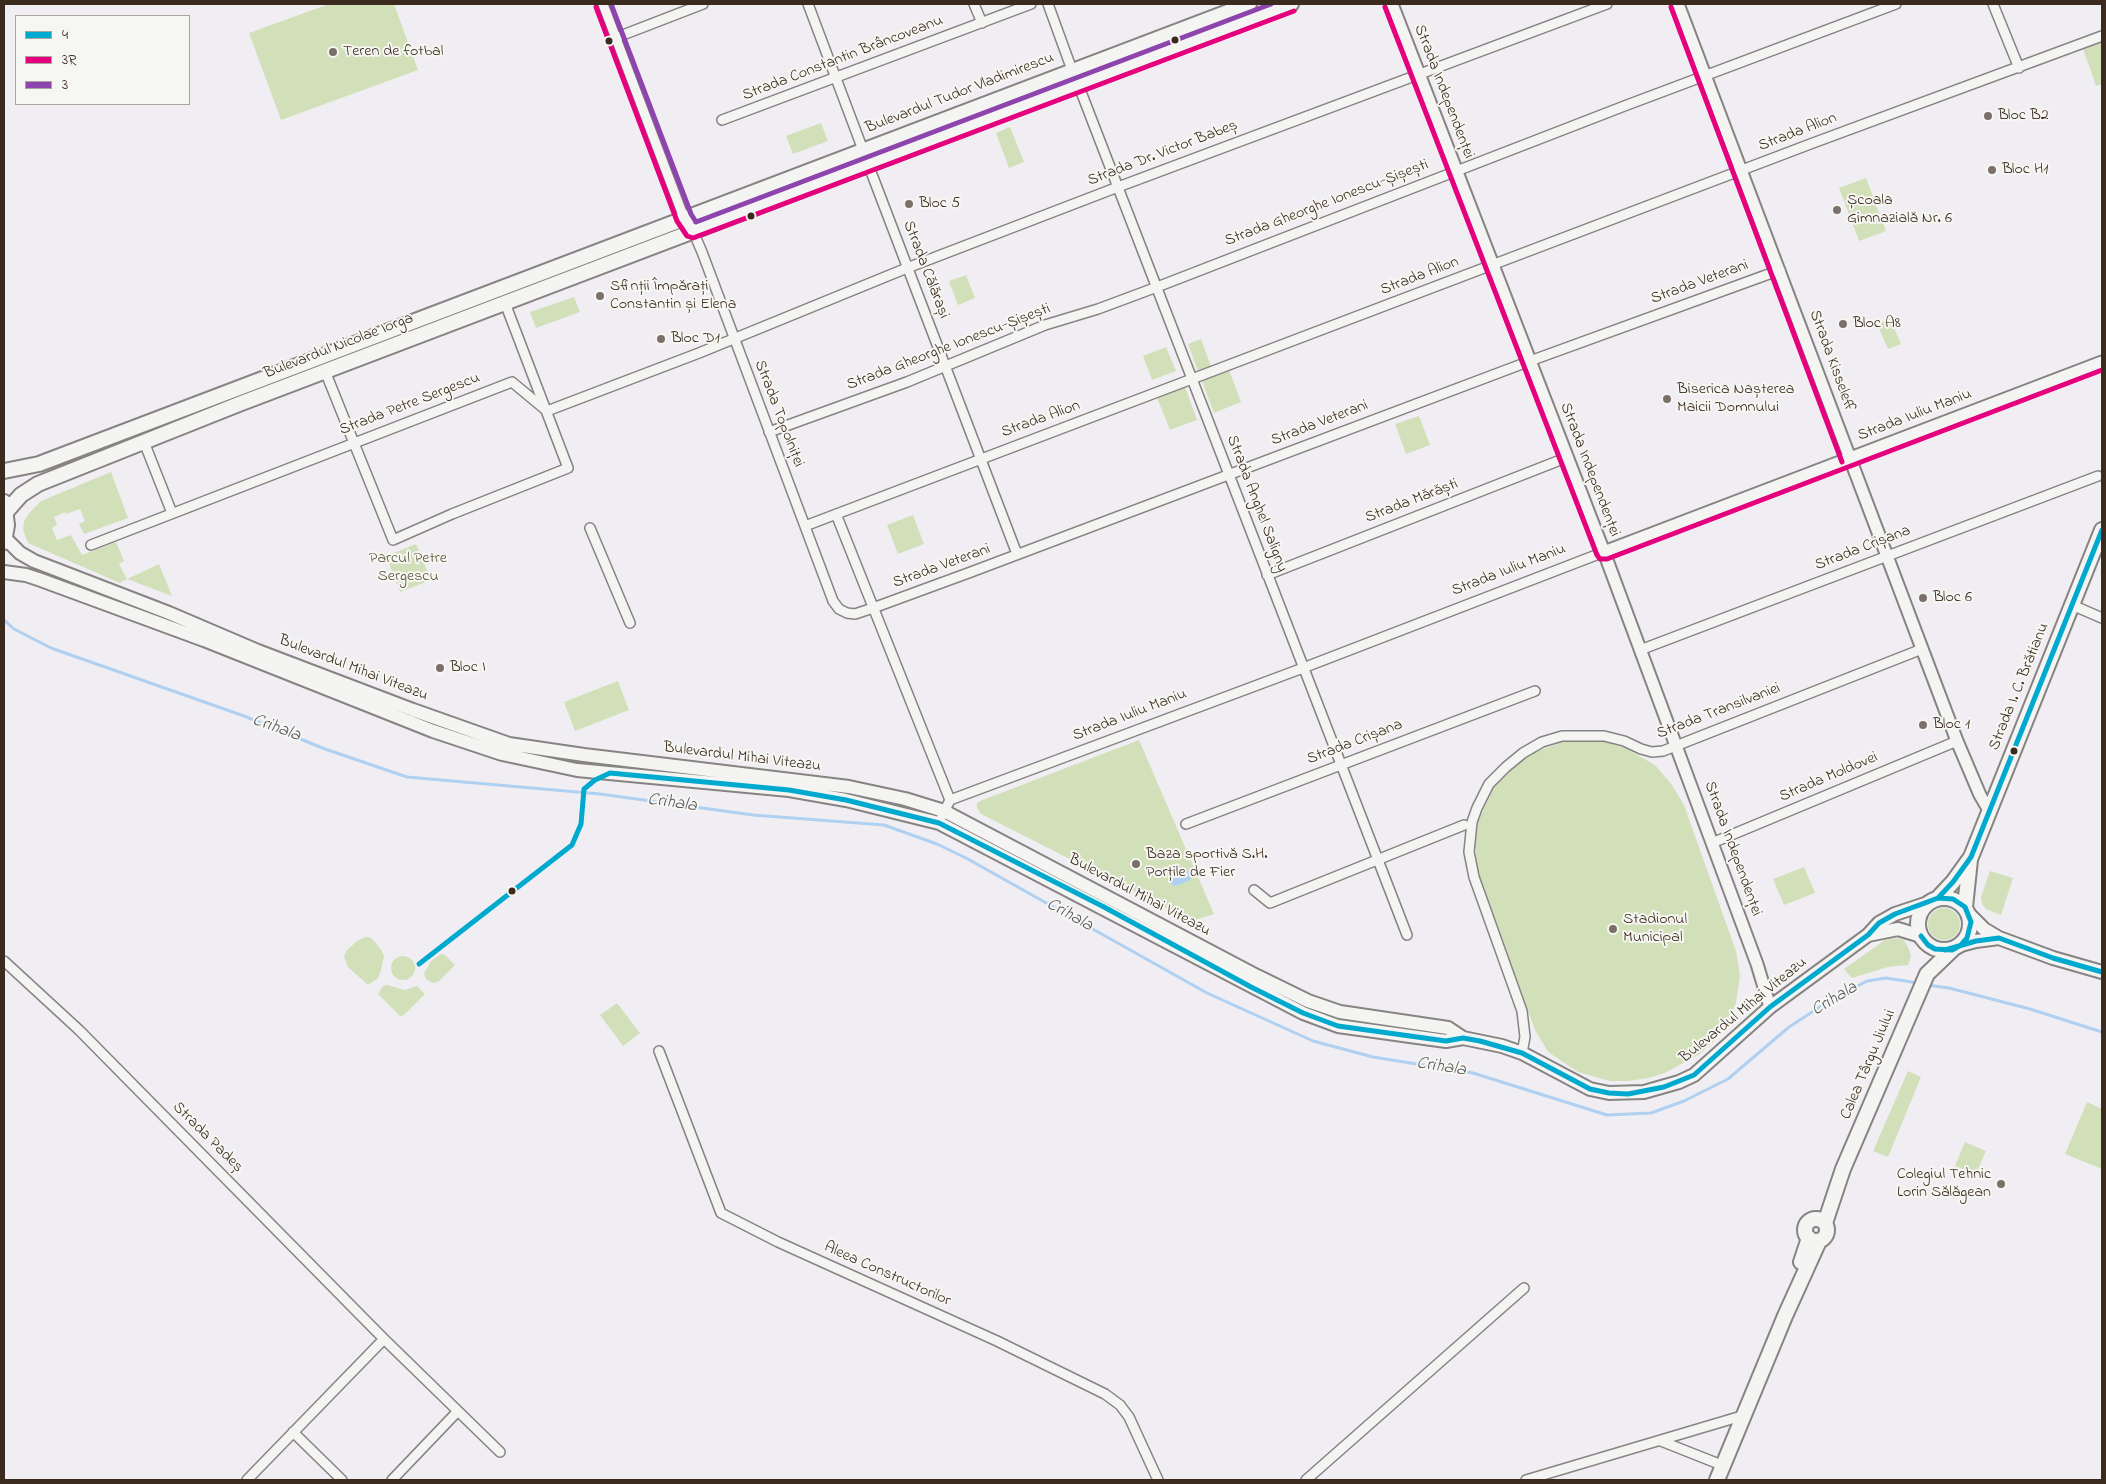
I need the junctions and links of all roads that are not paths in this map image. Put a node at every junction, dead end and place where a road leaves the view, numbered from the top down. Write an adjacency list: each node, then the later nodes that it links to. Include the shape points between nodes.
1 (603, 4): 17 (street, Strada Topolniței)
2 (703, 4): 17 (street)
3 (808, 4): 22 (street)
4 (974, 4): 15 (street)
5 (1031, 4): 15 (street, Strada Constantin Brâncoveanu)
6 (1048, 4): 19 (street)
7 (1249, 4): 14 (main road, Bulevardul Tudor Vladimirescu)
8 (1291, 4): 23 (main road, Bulevardul Tudor Vladimirescu)
9 (1392, 4): 20 (street, Strada Independenței)
10 (1607, 4): 20 (street, Strada Dr. Victor Babeș)
11 (1678, 4): 21 (street, Strada Kisseleff)
12 (1896, 4): 21 (street, Strada Gheorghe Ionescu-Șișești)
13 (1993, 4): 18 (street)
14 (1223, 8): 19 (main road, Bulevardul Tudor Vladimirescu)
15 (982, 23): 22 (street, Strada Constantin Brâncoveanu)
16 (2102, 36): 18 (street, Strada Alion)
17 (615, 38): 30 (street, Strada Topolniței)
18 (2018, 68): 27 (street, Strada Alion)
19 (1072, 70): 25 (main road, Bulevardul Tudor Vladimirescu)
20 (1419, 74): 28 (street, Strada Independenței); 29 (street, Strada Dr. Victor Babeș)
21 (1705, 75): 27 (street, Strada Kisseleff); 28 (street, Strada Gheorghe Ionescu-Șișești)
22 (836, 78): 24 (street, Strada Constantin Brâncoveanu); 25 (street)
23 (1078, 84): 26 (main road, Bulevardul Tudor Vladimirescu); 29 (street, Strada Anghel Saligny)
24 (722, 120)
25 (863, 150): 30 (main road, Bulevardul Tudor Vladimirescu)
26 (868, 164): 31 (main road, Bulevardul Tudor Vladimirescu); 33 (street, Strada Călărași)
27 (1741, 170): 32 (street, Strada Alion); 34 (street, Strada Kisseleff)
28 (1456, 171): 32 (street, Strada Independenței); 35 (street, Strada Gheorghe Ionescu-Șișești)
29 (1118, 187): 33 (street, Strada Dr. Victor Babeș); 35 (street, Strada Anghel Saligny)
30 (684, 218): 31 (street, Strada Topolniței); 50 (main road, Bulevardul Nicolae Iorga, via 39,464)
31 (693, 231): 36 (main road, Bulevardul Nicolae Iorga); 37 (street, Strada Topolniței)
32 (1493, 266): 38 (street, Strada Independenței); 42 (street, Strada Alion)
33 (907, 268): 37 (street, Strada Dr. Victor Babeș); 40 (street, Strada Călărași)
34 (1780, 270): 38 (street, Strada Veterani); 49 (street, Strada Kisseleff)
35 (1157, 286): 40 (street, Strada Gheorghe Ionescu-Șișești, via 1045,325); 42 (street, Strada Anghel Saligny)
36 (505, 303): 41 (main road, Bulevardul Nicolae Iorga); 43 (street)
37 (733, 339): 43 (street); 44 (street, Strada Topolniței)
38 (1530, 361): 47 (street, Strada Independenței); 51 (street, Strada Veterani)
39 (2102, 362): 49 (street, Strada Iuliu Maniu)
40 (946, 365): 44 (street, Strada Gheorghe Ionescu-Șișești); 48 (street, Strada Călărași)
41 (325, 371): 45 (main road, Bulevardul Nicolae Iorga); 46 (street)
42 (1192, 379): 48 (street, Strada Alion); 51 (street, Strada Anghel Saligny)
43 (547, 411): 46 (street, Strada Petre Sergescu, via 512,382); 46 (street, via 568,468 393,540)
44 (769, 432): 56 (street, Strada Topolniței)
45 (144, 442): 53 (main road, Bulevardul Nicolae Iorga, via 38,484); 54 (street)
46 (354, 443): 54 (street, Strada Petre Sergescu)
47 (1568, 457): 61 (street, Strada Independenței); 65 (street, Strada Mărăști)
48 (980, 458): 55 (street, Strada Alion); 62 (street, Strada Călărași)
49 (1849, 459): 61 (street, Strada Iuliu Maniu); 63 (street, Strada Kisseleff)
50 (4, 471)
51 (1229, 475): 62 (street, Strada Veterani); 65 (street, Strada Anghel Saligny)
52 (2098, 476): 63 (street, Strada Crișana)
53 (5, 506): 59 (main road)
54 (172, 513): 60 (street, Strada Petre Sergescu)
55 (836, 514): 56 (street, Strada Alion); 67 (street)
56 (804, 526): 67 (street, Strada Topolniței, via 839,609 855,614)
57 (590, 528): 69 (street)
58 (2102, 530): 66 (main road, Strada I. C. Brătianu)
59 (4, 540): 70 (main road, Bulevardul Mihai Viteazu, via 34,562 169,613)
60 (91, 545)
61 (1604, 552): 72 (street, Strada Independenței); 73 (street, Strada Iuliu Maniu)
62 (1017, 554): 67 (street, Strada Veterani)
63 (1887, 556): 71 (street, Strada Kisseleff); 72 (street, Strada Crișana)
64 (4, 572): 70 (main road, Bulevardul Mihai Viteazu, via 34,577)
65 (1267, 575): 73 (street, Strada Anghel Saligny)
66 (2072, 606): 68 (street); 79 (main road, Strada I. C. Brătianu)
67 (873, 608): 78 (street)
68 (2102, 618)
69 (630, 623)
70 (206, 635): 78 (main road, Bulevardul Mihai Viteazu, via 384,705 433,731 524,759 586,771 849,787)
71 (1922, 649): 75 (street, Strada Kisseleff); 76 (street, Strada Transilvaniei)
72 (1640, 650): 76 (street, Strada Independenței)
73 (1303, 668): 77 (street, Strada Anghel Saligny); 78 (street, Strada Iuliu Maniu)
74 (1535, 691): 77 (street, Strada Crișana)
75 (1957, 741): 79 (street, Strada Kisseleff); 82 (street, Strada Moldovei)
76 (1676, 747): 82 (street, Strada Independenței); 98 (street, Strada Transilvaniei, via 1652,752 1624,740 1604,736 1562,736 1542,742 1506,767 1490,784 1477,808 1469,852 1474,877 1522,1011 1525,1037)
77 (1340, 764): 80 (street, Strada Crișana); 84 (street, Strada Anghel Saligny)
78 (944, 811): 98 (main road, Bulevardul Mihai Viteazu, via 1303,1013 1338,1026 1446,1041 1463,1038)
79 (1990, 812): 83 (main road, Strada I. C. Brătianu)
80 (1186, 824)
81 (1464, 825): 84 (street)
82 (1712, 843): 96 (street, Strada Independenței)
83 (1971, 857): 86 (main road, Strada I. C. Brătianu, via 1953,882); 87 (main road, Strada I. C. Brătianu)
84 (1377, 860): 85 (street, via 1270,903); 88 (street, Strada Anghel Saligny)
85 (1254, 890)
86 (1933, 901): 87 (main road, via 1953,899); 89 (main road, Bulevardul Mihai Viteazu, via 1890,917); 90 (main road, via 1918,918)
87 (1967, 910): 91 (main road, via 1984,929); 92 (main road, via 1970,930)
88 (1407, 935)
89 (1868, 935): 90 (main road, Bulevardul Mihai Viteazu, via 1898,928); 96 (main road, Bulevardul Mihai Viteazu)
90 (1921, 937): 92 (main road, via 1935,949); 95 (main road, Calea Târgu Jiului)
91 (1999, 938): 92 (main road); 94 (main road)
92 (1957, 947): 95 (main road, Calea Târgu Jiului)
93 (4, 962): 102 (street, Strada Padeș, via 79,1030)
94 (2102, 972)
95 (1926, 974): 99 (main road, Calea Târgu Jiului)
96 (1770, 1007): 98 (main road, Bulevardul Mihai Viteazu, via 1694,1075 1644,1092 1608,1093 1590,1089)
97 (659, 1050): 112 (street, Aleea Constructorilor, via 721,1213 1104,1394 1128,1417)
98 (1522, 1053)
99 (1821, 1221): 100 (main road, via 1827,1234); 100 (main road, via 1810,1221 1806,1226 1806,1232)
100 (1814, 1239): 104 (main road)
101 (1524, 1288): 113 (street)
102 (384, 1339): 103 (street, Strada Padeș); 105 (street)
103 (458, 1411): 107 (street, Strada Padeș); 111 (street)
104 (1745, 1415): 106 (street); 108 (main road)
105 (293, 1432): 109 (street); 110 (street)
106 (1661, 1441): 108 (street); 114 (street)
107 (500, 1452)
108 (1724, 1466): 115 (main road)
109 (247, 1480)
110 (342, 1480)
111 (392, 1480)
112 (1158, 1480)
113 (1306, 1480)
114 (1526, 1480)
115 (1717, 1480)

